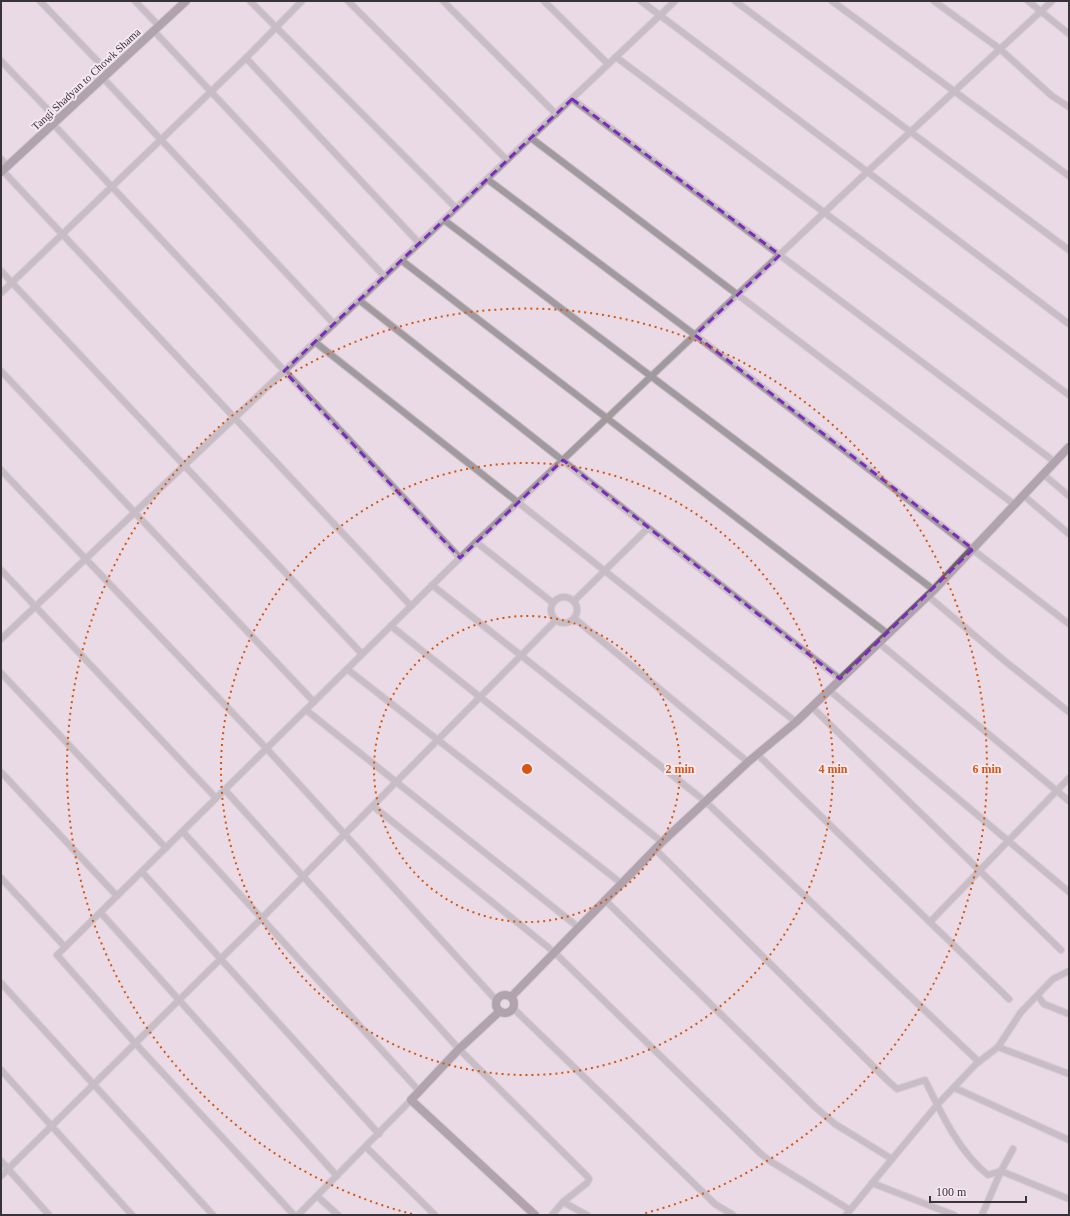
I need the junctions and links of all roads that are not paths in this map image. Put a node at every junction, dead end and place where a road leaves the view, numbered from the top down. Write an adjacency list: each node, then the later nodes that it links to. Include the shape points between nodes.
1 (40, 1): 26 (street)
2 (135, 1): 19 (street)
3 (186, 1): 19 (main road, Tangi Shadyan to Chowk Shama)
4 (250, 1): 18 (street)
5 (302, 1): 18 (street)
6 (348, 1): 37 (street)
7 (443, 1): 31 (street)
8 (544, 1): 25 (street)
9 (641, 1): 17 (street)
10 (676, 1): 17 (street)
11 (735, 1): 33 (street)
12 (832, 1): 28 (street)
13 (934, 1): 21 (street)
14 (1028, 1): 16 (street)
15 (1052, 1): 16 (street)
16 (1041, 11): 20 (street); 21 (street)
17 (660, 16): 22 (street); 39 (street)
18 (276, 27): 23 (street); 43 (street)
19 (157, 29): 26 (main road, Tangi Shadyan to Chowk Shama); 27 (street)
20 (1069, 34)
21 (1000, 50): 28 (street); 30 (street, via 1052,96)
22 (616, 57): 25 (street); 44 (street)
23 (246, 58): 27 (street); 47 (street)
24 (1, 61): 32 (street)
25 (608, 64): 29 (street)
26 (106, 75): 32 (main road, Tangi Shadyan to Chowk Shama); 34 (street)
27 (210, 91): 34 (street); 52 (street)
28 (954, 92): 33 (street); 40 (street)
29 (572, 99): 31 (street); 49 (street)
30 (1069, 107)
31 (556, 114): 35 (street)
32 (55, 122): 38 (main road, Tangi Shadyan to Chowk Shama); 42 (street)
33 (912, 131): 39 (street); 48 (street)
34 (160, 138): 42 (street); 57 (street)
35 (531, 138): 37 (street); 55 (street)
36 (1, 158): 38 (street)
37 (507, 160): 41 (street)
38 (4, 170): 46 (street)
39 (867, 172): 44 (street); 58 (street)
40 (1069, 176)
41 (487, 179): 43 (street); 59 (street)
42 (112, 187): 46 (street); 62 (street)
43 (456, 208): 45 (street)
44 (824, 212): 49 (street); 64 (street)
45 (444, 220): 47 (street); 63 (street)
46 (62, 234): 53 (street); 65 (street)
47 (419, 243): 50 (street)
48 (1069, 250)
49 (780, 255): 55 (street); 69 (street)
50 (401, 260): 52 (street); 66 (street)
51 (1, 271): 53 (street)
52 (384, 276): 56 (street)
53 (12, 282): 54 (street); 70 (street)
54 (1, 293)
55 (738, 294): 59 (street); 76 (street)
56 (359, 300): 57 (street); 68 (street)
57 (334, 324): 60 (street)
58 (1069, 324)
59 (695, 335): 63 (street); 81 (street)
60 (315, 342): 62 (street); 75 (street)
61 (1, 371): 77 (street)
62 (284, 371): 65 (street); 82 (street)
63 (651, 376): 66 (street); 87 (street)
64 (1069, 395)
65 (234, 418): 70 (street); 91 (street)
66 (607, 418): 68 (street); 96 (street)
67 (1069, 447): 69 (main road)
68 (562, 460): 75 (street); 78 (street)
69 (1055, 462): 72 (main road)
70 (184, 465): 77 (street); 99 (street)
71 (1, 470): 83 (street)
72 (1043, 474): 73 (main road); 74 (street)
73 (1024, 496): 76 (main road); 79 (street)
74 (1069, 496)
75 (518, 502): 80 (street); 85 (street)
76 (1015, 505): 81 (main road)
77 (135, 512): 83 (street); 106 (street)
78 (648, 528): 85 (street); 103 (street)
79 (1069, 534)
80 (476, 542): 82 (street); 89 (street)
81 (973, 550): 87 (main road); 94 (street)
82 (460, 558): 86 (street)
83 (84, 560): 90 (street); 112 (street)
84 (1, 570): 90 (street)
85 (604, 571): 88 (street); 110 (street)
86 (432, 585): 91 (street); 100 (street)
87 (931, 593): 96 (main road); 109 (street, via 1006,662)
88 (574, 601): 89 (street, via 560,597); 92 (street, via 577,610)
89 (553, 603): 93 (street, via 551,612)
90 (35, 606): 97 (street); 120 (street)
91 (411, 606): 95 (street)
92 (574, 618): 93 (street, via 565,623); 114 (street)
93 (556, 620): 100 (street)
94 (1069, 624)
95 (391, 626): 99 (street); 105 (street)
96 (888, 634): 98 (main road)
97 (1, 639)
98 (879, 642): 103 (main road); 119 (street)
99 (362, 654): 101 (street)
100 (522, 655): 105 (street); 122 (street)
101 (347, 669): 106 (street); 111 (street)
102 (1, 673): 128 (street)
103 (840, 679): 104 (main road)
104 (829, 690): 107 (main road); 126 (street)
105 (480, 697): 111 (street); 127 (street)
106 (314, 702): 108 (street)
107 (812, 707): 110 (main road); 130 (street)
108 (306, 710): 112 (street); 117 (street)
109 (1069, 712)
110 (796, 722): 113 (main road)
111 (438, 740): 117 (street); 134 (street)
112 (266, 749): 118 (street); 125 (street)
113 (757, 754): 114 (main road); 140 (street)
114 (748, 762): 122 (main road)
115 (1, 772): 136 (street)
116 (1069, 778): 119 (street)
117 (396, 782): 123 (street); 141 (street)
118 (225, 790): 120 (street); 132 (street)
119 (1057, 791): 121 (street); 126 (street)
120 (216, 798): 124 (street)
121 (1069, 801)
122 (706, 802): 127 (main road); 159 (street)
123 (373, 806): 125 (street); 144 (street)
124 (183, 832): 128 (street); 139 (street)
125 (345, 834): 132 (street); 152 (street)
126 (1009, 841): 130 (street); 135 (street)
127 (662, 842): 129 (main road)
128 (166, 848): 131 (street)
129 (655, 849): 134 (main road); 166 (street, via 888,1081 898,1089 925,1080)
130 (980, 871): 140 (street); 143 (street)
131 (142, 872): 136 (street); 145 (street)
132 (304, 876): 139 (street); 158 (street)
133 (1, 878): 142 (street)
134 (621, 883): 137 (main road)
135 (1069, 892)
136 (117, 896): 138 (street)
137 (605, 900): 141 (main road); 172 (street, via 815,1107 835,1124)
138 (101, 913): 142 (street); 151 (street)
139 (262, 918): 145 (street); 164 (street)
140 (930, 922): 150 (street)
141 (578, 927): 144 (main road)
142 (66, 948): 156 (street, via 57,955)
143 (1061, 950)
144 (554, 952): 149 (main road); 182 (street, via 760,1153)
145 (220, 959): 151 (street); 168 (street)
146 (1069, 971): 148 (street, via 1053,979)
147 (1, 983): 162 (street)
148 (1038, 996): 155 (street, via 1044,1004); 157 (street, via 1021,1012)
149 (511, 997): 152 (main road, via 501,996); 153 (main road, via 514,1002)
150 (1009, 999)
151 (179, 1000): 156 (street); 177 (street)
152 (497, 1001): 154 (main road, via 497,1008)
153 (513, 1008): 154 (main road, via 509,1012); 193 (street, via 715,1204)
154 (500, 1011): 158 (main road)
155 (1069, 1014)
156 (135, 1043): 162 (street); 186 (street)
157 (998, 1047): 159 (street); 161 (street)
158 (460, 1049): 164 (main road); 181 (street, via 587,1176 587,1183)
159 (979, 1062): 163 (street)
160 (1, 1070): 167 (street)
161 (1069, 1074)
162 (93, 1085): 167 (street); 185 (street)
163 (955, 1088): 166 (street); 169 (street)
164 (420, 1092): 165 (main road)
165 (411, 1100): 168 (street); 190 (main road)
166 (937, 1105): 172 (street); 175 (street, via 976,1165 988,1175)
167 (52, 1126): 174 (street); 184 (street)
168 (379, 1134): 170 (street)
169 (1069, 1140)
170 (366, 1147): 177 (street); 189 (street)
171 (1013, 1149): 175 (street)
172 (892, 1159): 178 (street)
173 (1, 1161): 174 (street)
174 (8, 1169): 176 (street); 183 (street)
175 (1000, 1171): 180 (street); 195 (street)
176 (1, 1176)
177 (336, 1176): 179 (street)
178 (872, 1183): 182 (street); 194 (street)
179 (317, 1196): 187 (street); 188 (street)
180 (1069, 1199)
181 (563, 1202): 191 (street); 192 (street)
182 (848, 1212)
183 (49, 1215)
184 (132, 1215)
185 (213, 1215)
186 (294, 1215)
187 (298, 1215)
188 (338, 1215)
189 (435, 1215)
190 (535, 1215)
191 (552, 1215)
192 (587, 1215)
193 (733, 1215)
194 (954, 1215)
195 (982, 1215)

